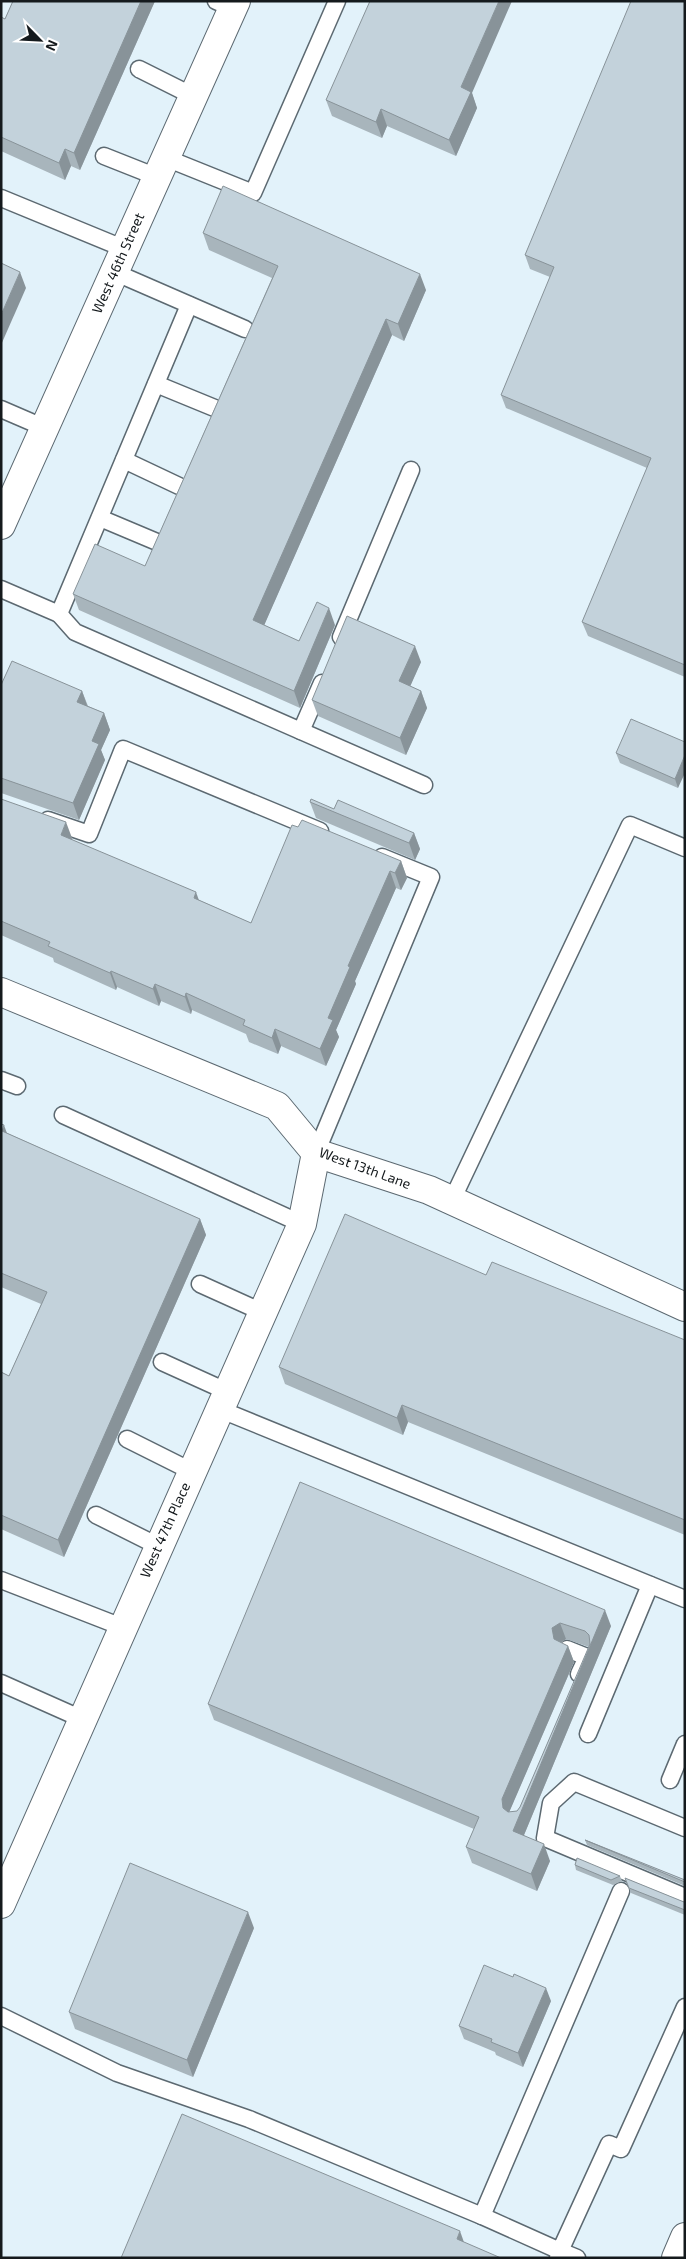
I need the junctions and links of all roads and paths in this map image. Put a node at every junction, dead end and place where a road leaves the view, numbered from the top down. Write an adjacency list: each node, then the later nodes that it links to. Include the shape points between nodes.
1 (337, 1): 6 (lane, via 253,194)
2 (228, 4): 4 (street, West 46th Street)
3 (139, 68): 4 (lane)
4 (194, 96): 6 (street, West 46th Street)
5 (104, 156): 6 (lane)
6 (161, 168): 8 (street, West 46th Street)
7 (1, 198): 8 (lane)
8 (120, 260): 9 (lane); 14 (street, West 46th Street)
9 (189, 305): 10 (lane); 11 (lane)
10 (245, 329)
11 (156, 384): 13 (lane); 15 (lane)
12 (1, 409): 14 (lane)
13 (217, 410)
14 (45, 428): 18 (street, West 46th Street)
15 (124, 460): 17 (lane); 19 (lane)
16 (411, 470): 23 (lane)
17 (179, 486)
18 (4, 513)
19 (100, 518): 20 (lane); 22 (lane)
20 (157, 542)
21 (1, 588): 22 (lane)
22 (59, 614): 25 (lane, via 75,632)
23 (335, 650)
24 (328, 668): 25 (lane)
25 (301, 731): 26 (lane)
26 (424, 785)
27 (29, 813): 28 (lane, via 89,834 123,749)
28 (339, 839)
29 (685, 848): 36 (lane, via 630,824)
30 (366, 850): 35 (lane, via 431,877)
31 (1, 992): 35 (street, West 13th Lane, via 277,1106)
32 (1, 1080): 33 (lane)
33 (17, 1086)
34 (63, 1115): 37 (lane)
35 (316, 1153): 36 (street, West 13th Lane); 37 (street, West 47th Place)
36 (452, 1200): 39 (street, West 13th Lane)
37 (302, 1224): 40 (street, West 47th Place)
38 (200, 1284): 40 (lane)
39 (685, 1307)
40 (262, 1312): 42 (street, West 47th Place)
41 (162, 1362): 42 (lane)
42 (223, 1400): 44 (street, West 47th Place); 48 (lane)
43 (127, 1439): 44 (lane)
44 (191, 1471): 46 (street, West 47th Place)
45 (96, 1515): 46 (lane)
46 (158, 1546): 50 (street, West 47th Place)
47 (1, 1580): 50 (lane)
48 (650, 1584): 49 (lane); 55 (lane)
49 (685, 1599)
50 (122, 1627): 54 (street, West 47th Place)
51 (567, 1649): 53 (lane, via 587,1657)
52 (1, 1683): 54 (lane)
53 (571, 1693)
54 (82, 1719): 61 (street, West 47th Place)
55 (588, 1734)
56 (685, 1744): 57 (lane)
57 (670, 1780)
58 (685, 1828): 60 (lane, via 574,1782 551,1803 545,1838)
59 (621, 1891): 64 (lane)
60 (685, 1897)
61 (2, 1900)
62 (685, 2007): 66 (lane, via 621,2149 609,2144)
63 (1, 2016): 64 (lane, via 117,2073 249,2119)
64 (482, 2216): 66 (lane)
65 (685, 2238): 68 (street)
66 (559, 2254): 67 (lane)
67 (577, 2258)
68 (676, 2258)

